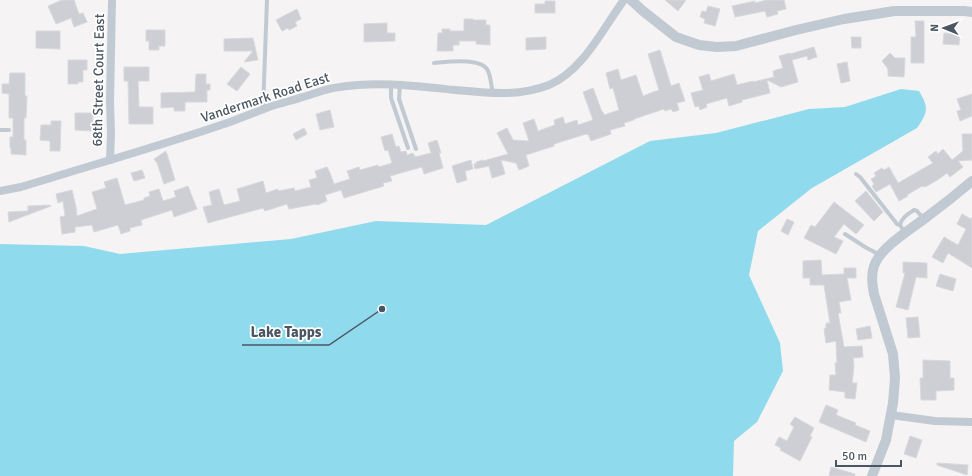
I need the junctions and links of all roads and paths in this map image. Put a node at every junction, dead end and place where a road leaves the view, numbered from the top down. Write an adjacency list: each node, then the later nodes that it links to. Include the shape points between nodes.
1 (112, 0): 15 (street, 68th Street Court East)
2 (267, 0): 10 (lane)
3 (624, 0): 9 (street, Vandermark Road East, via 587,54 567,75 550,85 530,91)
4 (631, 0): 5 (street, via 676,37 699,45 717,47 736,46 837,20 894,11)
5 (972, 12)
6 (434, 63): 9 (lane, via 471,62 484,66 488,71)
7 (391, 84): 8 (street, Vandermark Road East); 10 (street, Vandermark Road East, via 338,87); 13 (lane, via 391,98)
8 (400, 85): 9 (street, Vandermark Road East); 14 (lane, via 399,99)
9 (493, 94)
10 (263, 110): 15 (street, Vandermark Road East)
11 (0, 130): 12 (lane)
12 (9, 130)
13 (408, 148)
14 (416, 149)
15 (110, 160): 18 (street, Vandermark Road East, via 21,187)
16 (856, 174): 19 (lane)
17 (972, 181): 19 (street, via 924,219)
18 (0, 190)
19 (903, 229): 21 (street, via 897,239)
20 (845, 234): 21 (lane)
21 (880, 255): 22 (street, via 874,266 872,284 893,354 895,378)
22 (891, 415): 23 (street); 24 (street, via 886,440)
23 (972, 422)
24 (872, 476)

